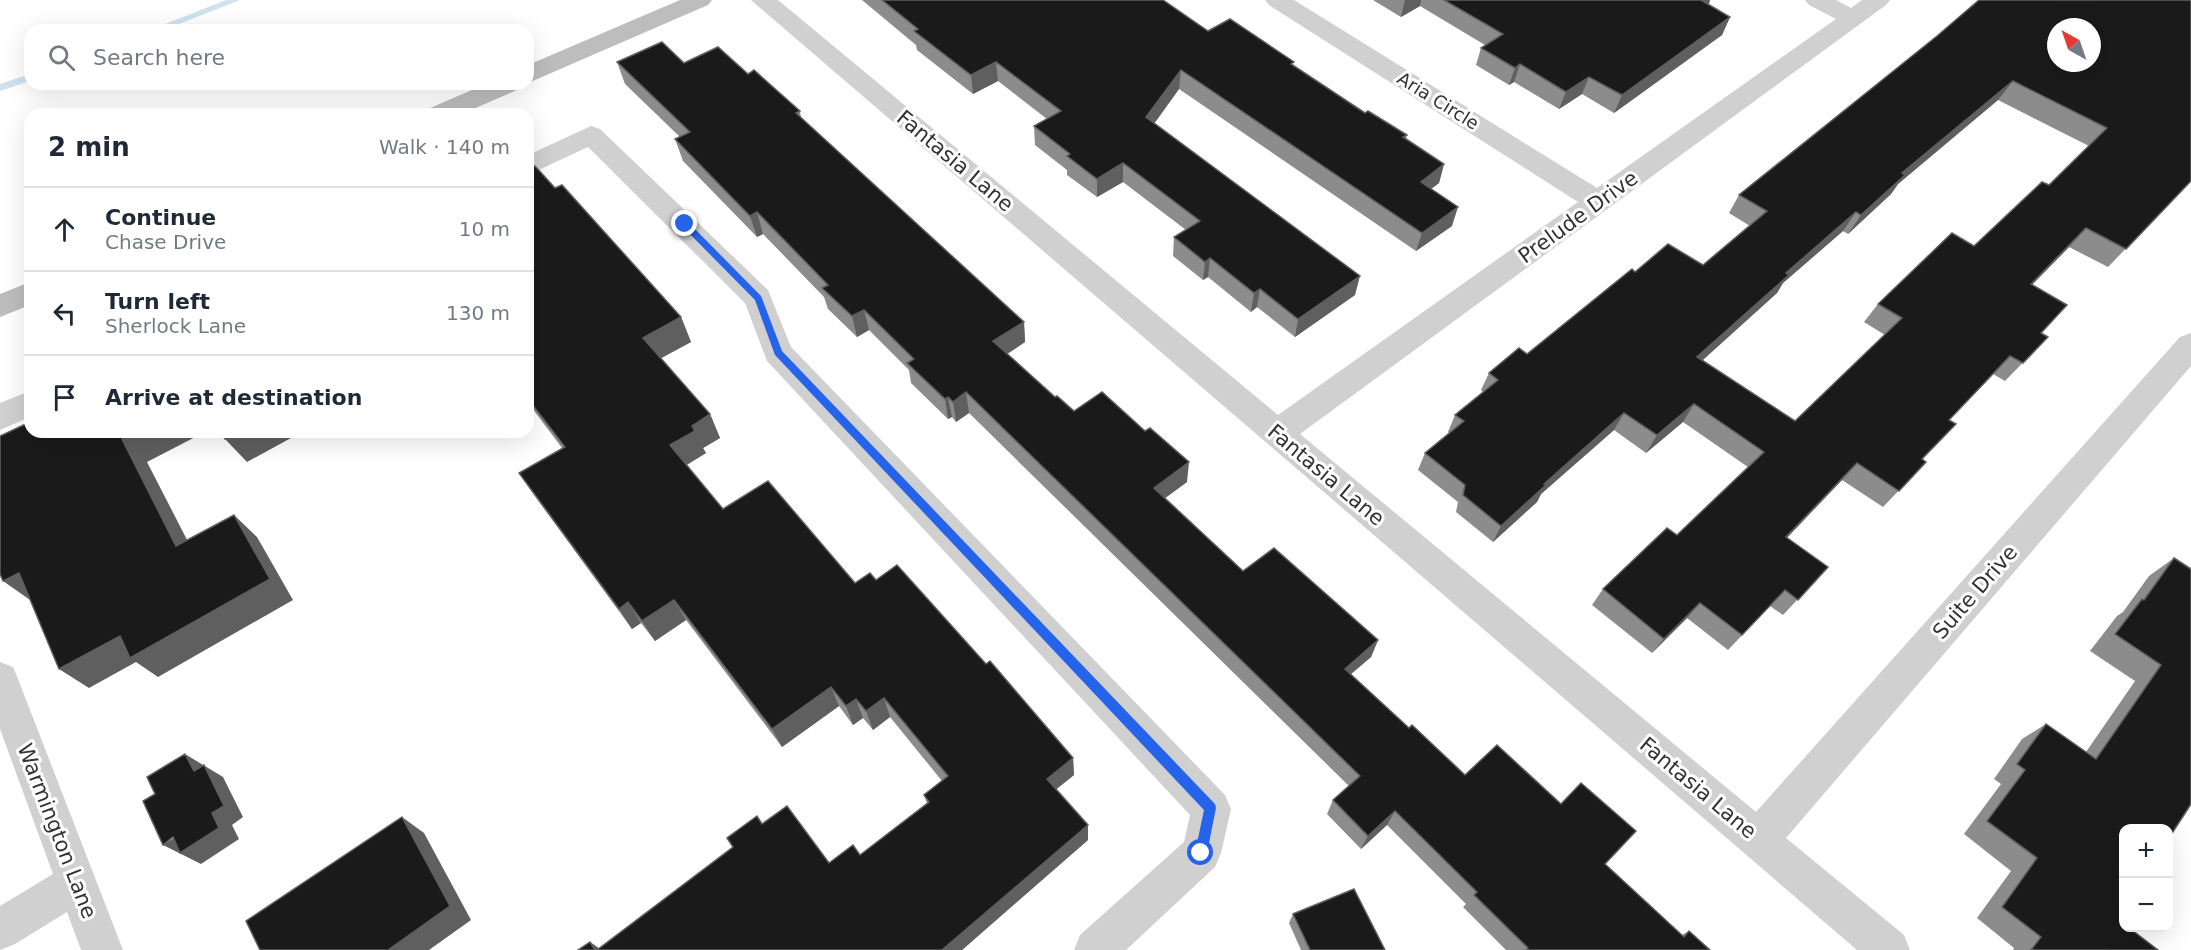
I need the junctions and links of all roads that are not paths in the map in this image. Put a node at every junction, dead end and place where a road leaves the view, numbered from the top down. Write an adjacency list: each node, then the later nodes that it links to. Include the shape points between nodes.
1 (700, 0): 7 (main road)
2 (764, 0): 17 (street, Fantasia Lane)
3 (1277, 0): 11 (street, Aria Circle)
4 (1817, 0): 6 (street)
5 (1878, 0): 6 (street, Prelude Drive)
6 (1853, 18): 11 (street, Prelude Drive)
7 (534, 72)
8 (494, 90): 9 (main road)
9 (453, 108)
10 (534, 163): 23 (street, via 591,135 758,298 778,353 1210,808 1201,853)
11 (1599, 202): 17 (street, Prelude Drive)
12 (24, 296): 13 (main road)
13 (0, 306)
14 (2191, 345): 19 (street, Suite Drive)
15 (24, 406): 16 (street)
16 (0, 417)
17 (1277, 434): 19 (street, Fantasia Lane)
18 (0, 679): 20 (street, Warmington Lane)
19 (1758, 840): 24 (street, Fantasia Lane)
20 (77, 883): 21 (street); 22 (street, Warmington Lane)
21 (0, 929)
22 (102, 950)
23 (1095, 950)
24 (1889, 950)

